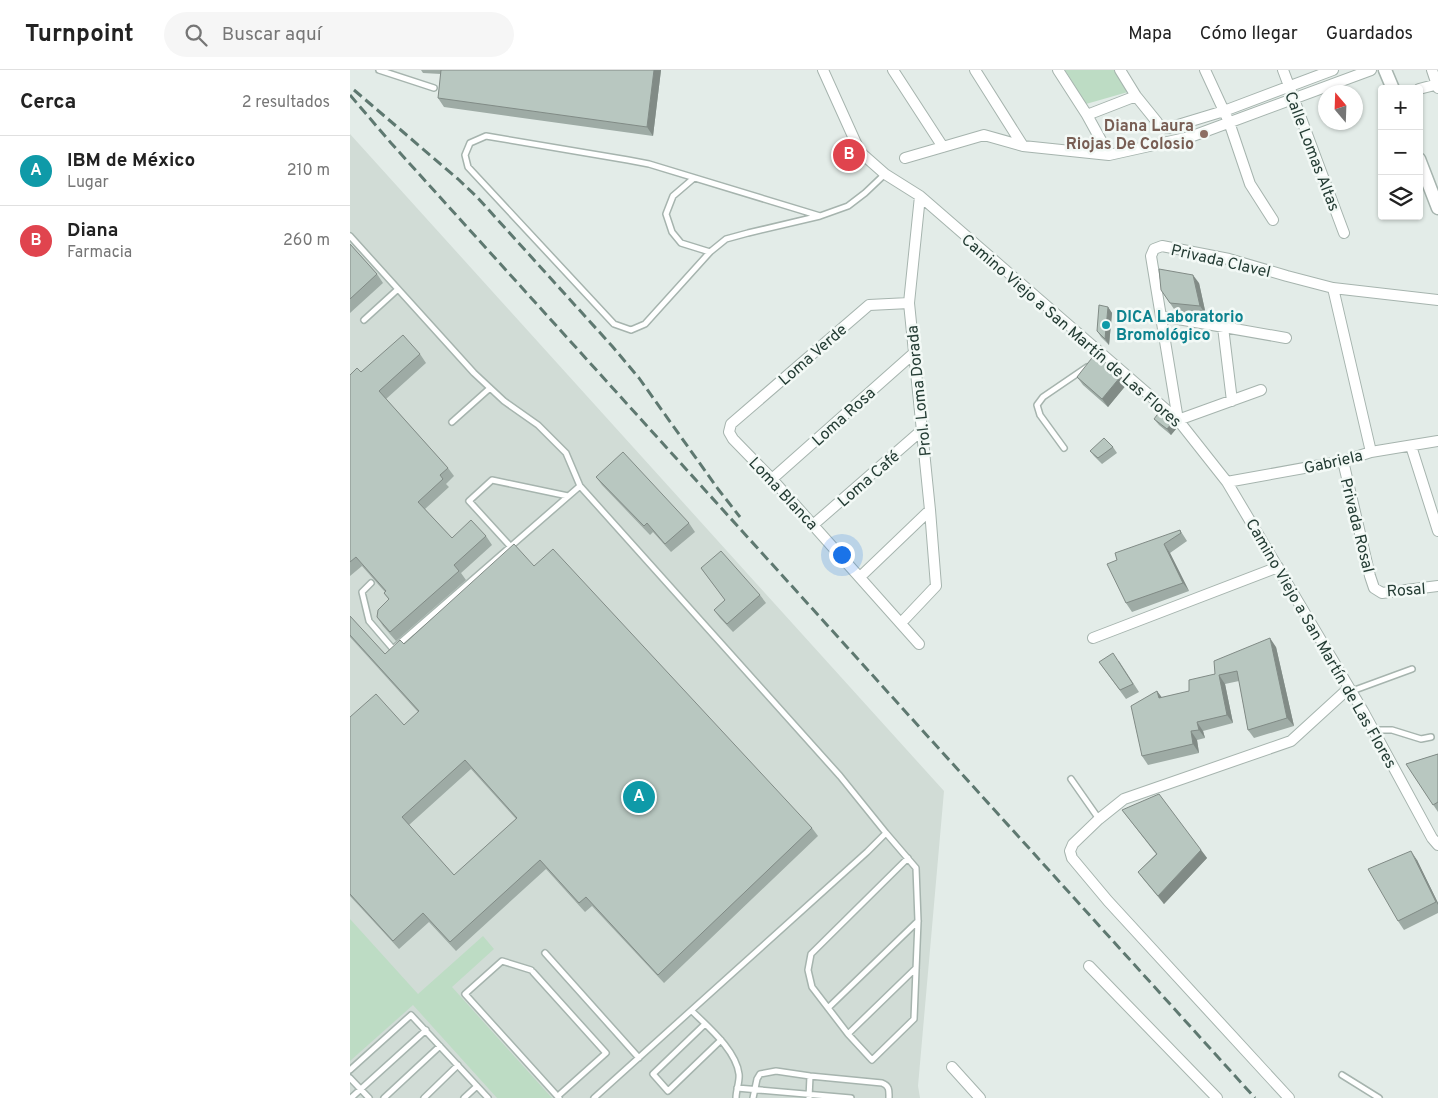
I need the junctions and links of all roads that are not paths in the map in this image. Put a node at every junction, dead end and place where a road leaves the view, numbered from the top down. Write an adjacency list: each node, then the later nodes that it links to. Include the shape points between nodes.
1 (379, 70): 16 (lane)
2 (823, 70): 28 (street, Camino Viejo a San Martín de Las Flores, via 860,152)
3 (893, 70): 24 (street)
4 (975, 70): 23 (street)
5 (1058, 70): 21 (street)
6 (1120, 70): 18 (street)
7 (1205, 70): 20 (street)
8 (1283, 70): 14 (street, Calle Lomas Altas)
9 (1333, 70): 14 (street)
10 (1371, 70): 19 (street)
11 (1386, 70): 13 (street)
12 (1432, 70): 15 (street)
13 (1391, 85)
14 (1289, 86): 19 (street, Calle Lomas Altas); 20 (street)
15 (1438, 86): 17 (street)
16 (434, 88)
17 (1423, 88)
18 (1136, 96): 20 (street, via 1159,125 1168,128); 21 (street)
19 (1293, 99): 22 (street); 34 (street, Calle Lomas Altas)
20 (1224, 111): 22 (street)
21 (1086, 115): 25 (street)
22 (1229, 122): 25 (street, via 1190,137); 33 (street, via 1250,184)
23 (1023, 146): 24 (street, via 984,136); 25 (street)
24 (943, 147): 26 (street)
25 (1109, 155)
26 (905, 158)
27 (1423, 169): 31 (street)
28 (885, 174): 30 (street, Camino Viejo a San Martín de Las Flores); 32 (lane, via 848,206)
29 (694, 178): 32 (lane); 36 (lane, via 673,196 666,214 672,232 681,243); 36 (lane, via 649,164 486,136 470,143 465,155 468,167 614,324 631,330 645,324)
30 (920, 196): 40 (street, Prol. Loma Dorada); 46 (street, Camino Viejo a San Martín de Las Flores)
31 (1438, 208)
32 (820, 216): 36 (lane, via 726,239)
33 (1273, 220)
34 (1344, 233)
35 (350, 236): 38 (lane)
36 (710, 252)
37 (1333, 288): 39 (street, Privada Clavel); 41 (street, Privada Clavel, via 1229,259 1162,246 1154,249 1151,256); 57 (street)
38 (398, 289): 42 (lane); 47 (lane)
39 (1438, 300)
40 (909, 303): 45 (street, Prol. Loma Dorada); 53 (street, Loma Verde, via 869,305 731,424)
41 (1161, 316): 43 (street); 50 (street)
42 (364, 320)
43 (1223, 327): 44 (street); 49 (street)
44 (1286, 338)
45 (914, 353): 52 (street, Prol. Loma Dorada); 59 (street, Loma Rosa)
46 (1100, 359): 50 (street, Camino Viejo a San Martín de Las Flores); 56 (lane, via 1043,397 1037,405 1040,415)
47 (490, 388): 51 (lane); 61 (lane, via 538,425 566,453)
48 (1261, 390): 49 (street)
49 (1232, 400): 50 (street)
50 (1178, 420): 60 (street, Camino Viejo a San Martín de Las Flores)
51 (452, 422)
52 (922, 430): 63 (street, Prol. Loma Dorada); 64 (street, Loma Café)
53 (729, 432): 59 (street, Loma Blanca)
54 (1438, 441): 55 (street, Gabriela)
55 (1411, 446): 57 (street, Gabriela); 65 (street)
56 (1064, 448)
57 (1371, 452): 58 (street, Gabriela)
58 (1343, 461): 60 (street, Gabriela); 71 (street, Privada Rosal)
59 (772, 479): 64 (street, Loma Blanca)
60 (1228, 482): 67 (street, Camino Viejo a San Martín de Las Flores)
61 (580, 486): 62 (lane); 81 (lane, via 840,776)
62 (568, 496): 66 (lane); 66 (lane, via 492,480 468,501)
63 (930, 510): 68 (street); 72 (street, Prol. Loma Dorada, via 936,586)
64 (814, 525): 68 (street, Loma Blanca)
65 (1438, 531)
66 (511, 547): 69 (lane, via 392,649 369,621 362,592)
67 (1278, 567): 73 (street); 76 (street, Camino Viejo a San Martín de Las Flores)
68 (860, 577): 72 (street, Loma Blanca)
69 (371, 584)
70 (1438, 586): 71 (street, Rosal, via 1382,593)
71 (1374, 588)
72 (901, 622): 74 (street, Loma Blanca)
73 (1093, 638)
74 (919, 644)
75 (1412, 669): 76 (lane)
76 (1350, 690): 77 (street, Camino Viejo a San Martín de Las Flores); 80 (street, via 1291,741 1124,799)
77 (1374, 730): 78 (lane, via 1392,730 1421,739); 82 (street, Camino Viejo a San Martín de Las Flores)
78 (1431, 737)
79 (1071, 779): 80 (lane)
80 (1100, 819): 121 (street, via 1072,844 1072,858)
81 (886, 832): 83 (lane); 89 (lane)
82 (1438, 845)
83 (908, 858): 84 (lane, via 916,868); 88 (lane, via 811,954 808,970 812,988)
84 (918, 920): 87 (lane); 88 (lane)
85 (545, 953): 95 (lane)
86 (1089, 966): 120 (street)
87 (916, 968): 92 (lane); 92 (lane, via 914,1018 872,1060)
88 (828, 1008): 92 (lane)
89 (692, 1011): 90 (lane); 95 (lane)
90 (705, 1024): 93 (lane); 93 (lane, via 653,1074 668,1091)
91 (426, 1030): 94 (lane); 98 (lane, via 411,1015); 104 (lane)
92 (848, 1034)
93 (721, 1040): 103 (lane, via 736,1061 739,1076)
94 (440, 1046): 96 (lane); 110 (lane)
95 (640, 1058): 114 (lane)
96 (458, 1065): 102 (lane); 111 (lane)
97 (952, 1067): 119 (street)
98 (350, 1070)
99 (1342, 1075): 122 (lane)
100 (810, 1076): 105 (lane, via 766,1072 760,1074); 106 (lane); 118 (lane, via 882,1083 888,1087)
101 (350, 1078): 104 (lane)
102 (477, 1086): 112 (lane); 113 (lane)
103 (736, 1088): 105 (lane); 115 (lane)
104 (361, 1089): 108 (lane); 109 (lane)
105 (754, 1090): 106 (lane); 116 (lane)
106 (809, 1096): 117 (lane)
107 (559, 1097): 107 (lane, via 465,994 502,960 532,971 606,1053)
108 (351, 1098)
109 (369, 1098)
110 (384, 1098)
111 (424, 1098)
112 (464, 1098)
113 (488, 1098)
114 (594, 1098)
115 (736, 1098)
116 (753, 1098)
117 (850, 1098)
118 (889, 1098)
119 (980, 1098)
120 (1217, 1098)
121 (1289, 1098)
122 (1379, 1098)

